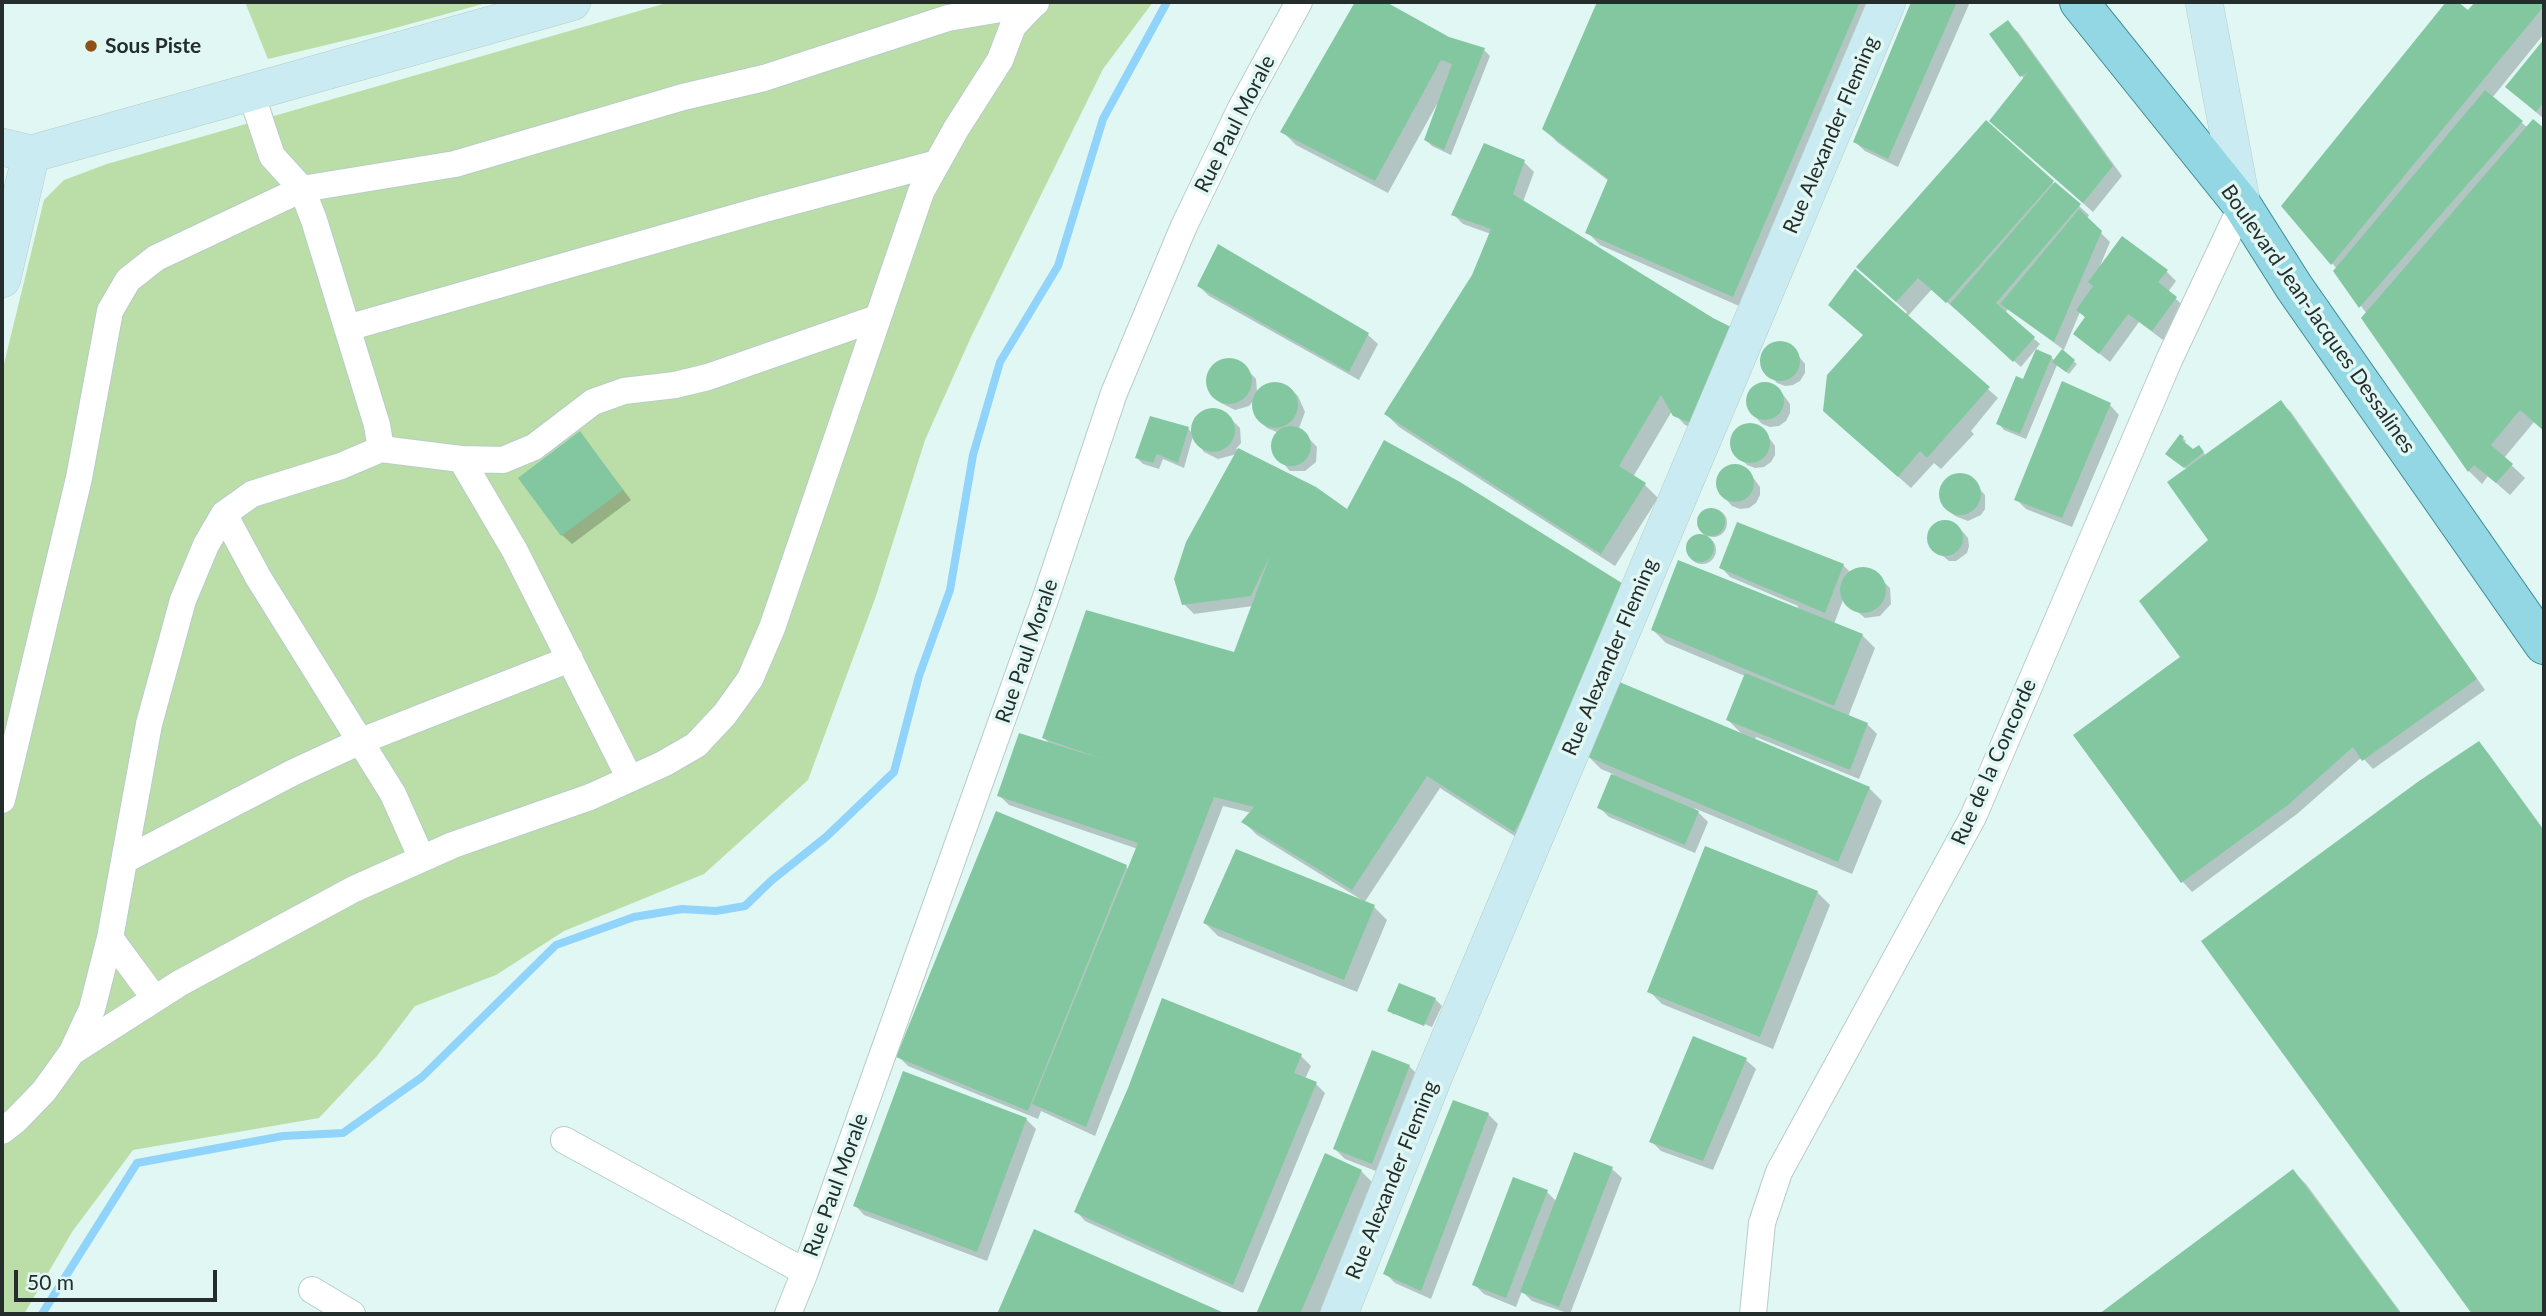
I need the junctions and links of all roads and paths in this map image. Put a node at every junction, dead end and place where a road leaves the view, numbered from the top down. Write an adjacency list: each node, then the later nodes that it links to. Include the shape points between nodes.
1 (572, 2): 7 (street)
2 (1036, 2): 9 (street, via 1013,26 1000,60); 10 (street, via 948,18 764,78 455,164)
3 (1298, 2): 30 (street, Rue Paul Morale, via 1184,226 1114,393 1045,600)
4 (1887, 2): 34 (street, Rue Alexander Fleming, via 1442,1056)
5 (2079, 2): 11 (main road, Boulevard Jean-Jacques Dessalines)
6 (2204, 2): 11 (street)
7 (251, 93): 8 (street); 10 (street, via 272,156)
8 (17, 151): 12 (street)
9 (937, 163): 13 (street, via 921,192); 14 (street)
10 (303, 189): 14 (street); 22 (street, via 156,258 128,280 110,311 79,478)
11 (2242, 205): 18 (main road, Boulevard Jean-Jacques Dessalines, via 2294,287); 35 (street, Rue de la Concorde, via 2170,358 1973,817 1779,1172 1762,1223)
12 (2, 279)
13 (877, 318): 16 (street, via 708,377 624,391 593,402 534,447 503,460); 21 (street, via 772,628 750,679 696,745)
14 (347, 328): 15 (street)
15 (381, 449): 16 (street); 17 (street, via 252,494)
16 (461, 459): 19 (street)
17 (224, 514): 20 (street); 24 (street, via 183,600 149,724)
18 (2544, 645)
19 (570, 659): 20 (street); 21 (street)
20 (360, 741): 23 (street, via 393,794); 24 (street)
21 (630, 779): 23 (street)
22 (2, 800)
23 (422, 859): 26 (street, via 354,889)
24 (125, 860): 25 (street)
25 (110, 938): 26 (street); 27 (street, via 92,1009)
26 (155, 999): 27 (street)
27 (72, 1052): 28 (street, via 44,1091)
28 (2, 1131)
29 (564, 1140): 30 (street)
30 (805, 1272): 33 (street, Rue Paul Morale)
31 (312, 1290): 32 (street)
32 (352, 1314)
33 (788, 1314)
34 (1339, 1314)
35 (1754, 1314)

